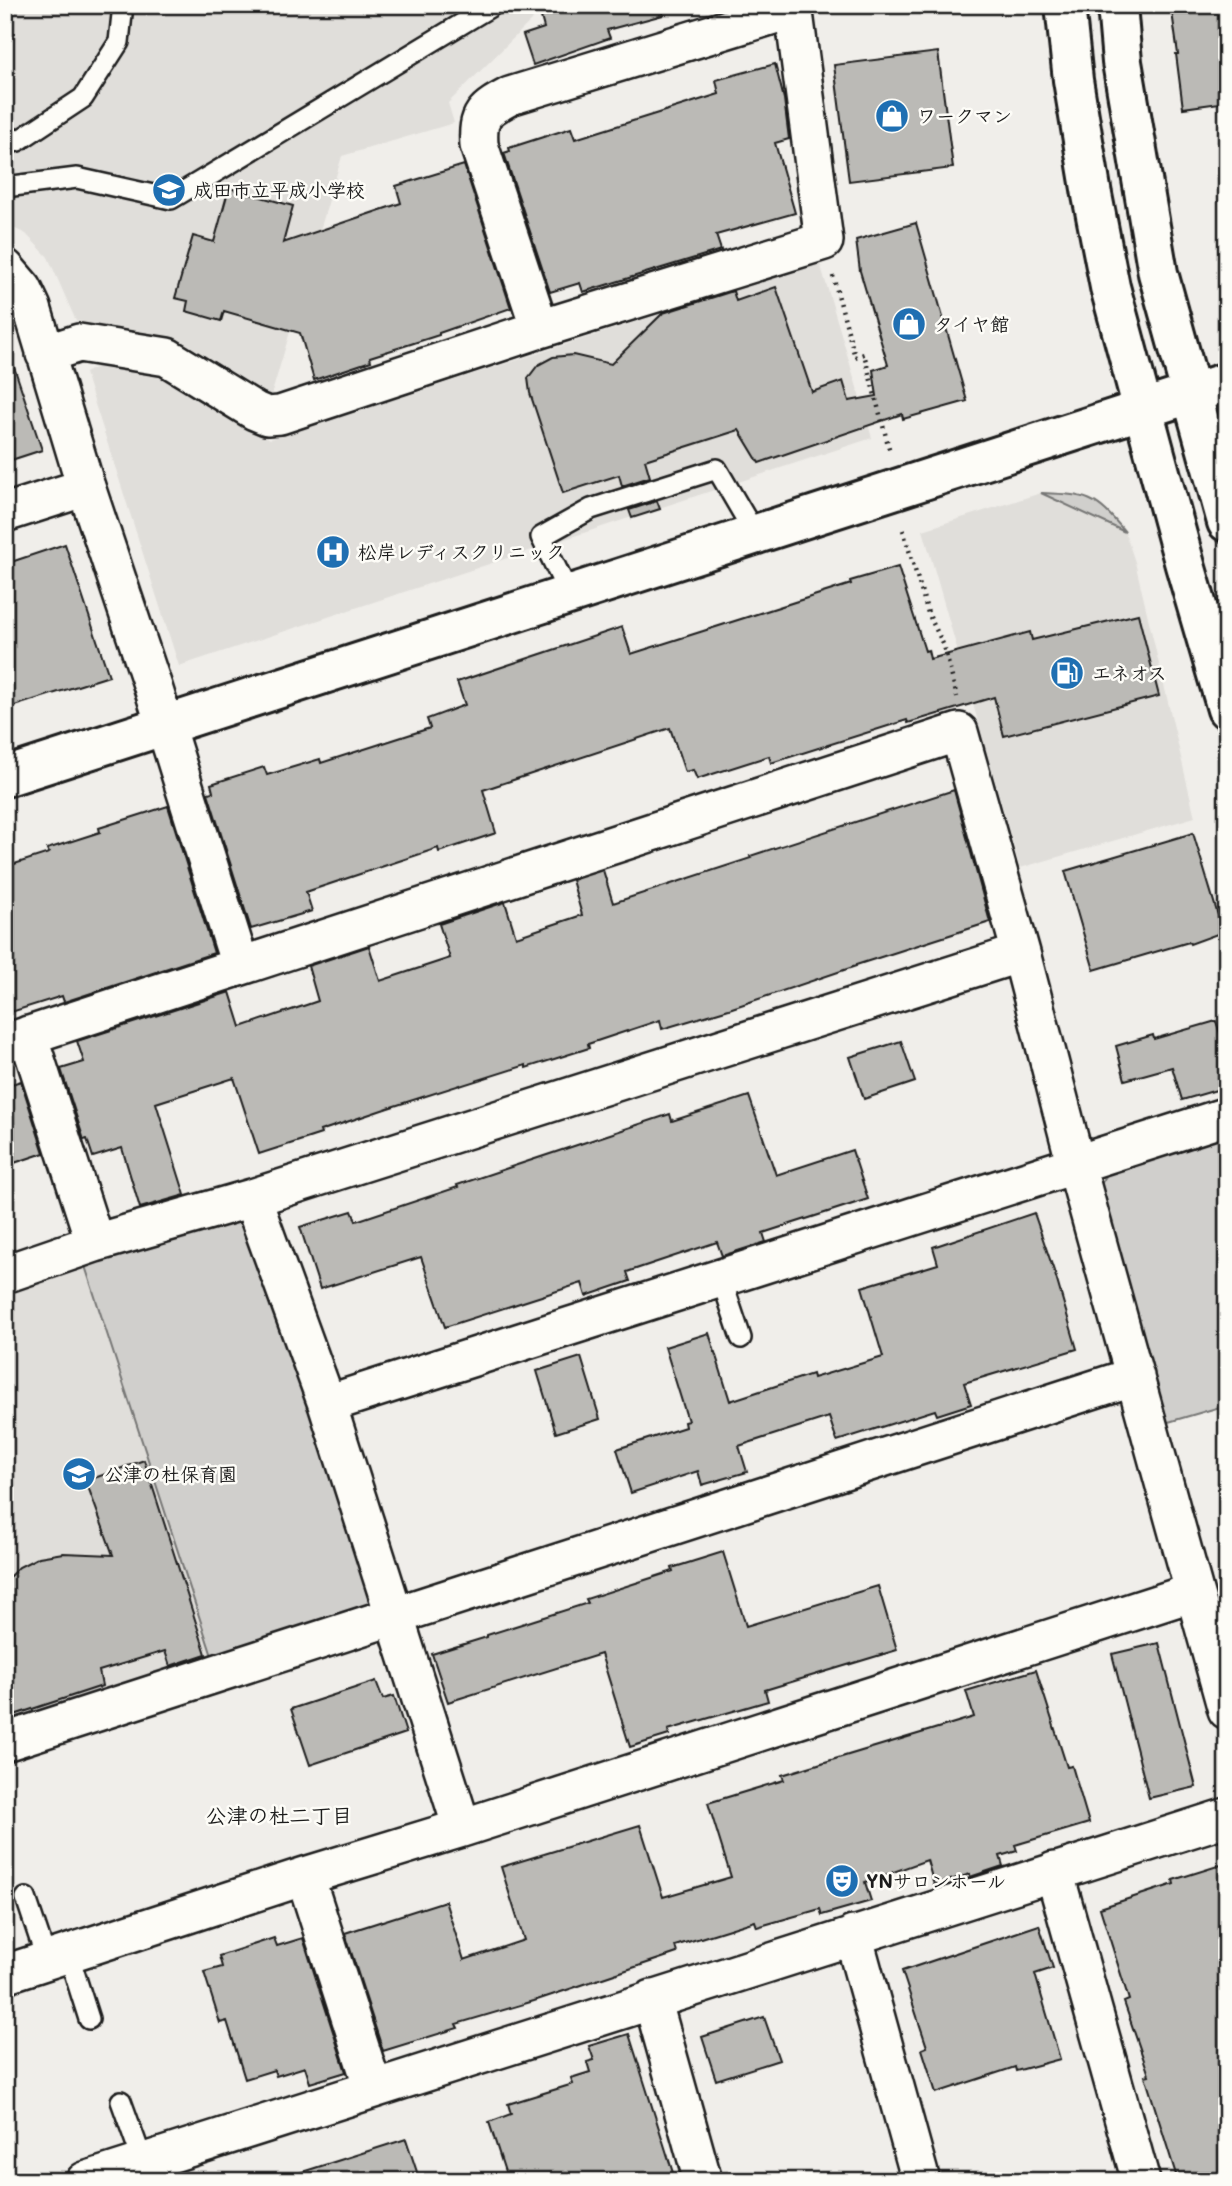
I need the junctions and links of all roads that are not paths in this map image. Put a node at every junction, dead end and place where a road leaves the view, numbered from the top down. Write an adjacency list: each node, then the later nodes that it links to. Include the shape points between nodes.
1 (123, 5): 6 (lane, via 119,42 83,98 18,141)
2 (1065, 5): 12 (street, via 1092,195 1110,287)
3 (1117, 5): 11 (street, via 1122,61 1158,273)
4 (488, 7): 7 (lane, via 171,199 77,177)
5 (793, 7): 9 (street, via 824,241); 9 (street, via 510,96 488,107 477,125 478,145)
6 (5, 144)
7 (5, 187)
8 (5, 268): 10 (street, via 27,299)
9 (540, 329): 10 (street, via 267,416 167,357 79,342)
10 (45, 354): 13 (street)
11 (1210, 387): 12 (street); 15 (street)
12 (1143, 407): 16 (street); 18 (street)
13 (86, 487): 14 (street); 19 (street)
14 (5, 513)
15 (1227, 522)
16 (754, 534): 17 (street); 17 (lane, via 717,469 591,509 541,537)
17 (569, 594): 19 (street)
18 (1227, 709)
19 (165, 726): 20 (street); 22 (street)
20 (5, 777)
21 (1021, 953): 22 (street, via 960,732); 25 (street); 26 (street)
22 (240, 965): 23 (street)
23 (17, 1039): 27 (street)
24 (1227, 1116): 25 (street)
25 (1076, 1166): 29 (street); 31 (street)
26 (252, 1198): 27 (street); 32 (street)
27 (95, 1243): 28 (street)
28 (8, 1267)
29 (721, 1278): 30 (lane); 32 (street)
30 (741, 1338)
31 (1135, 1376): 33 (street); 34 (street)
32 (327, 1404): 34 (street)
33 (1194, 1592): 35 (street); 38 (street)
34 (396, 1617): 36 (street); 38 (street)
35 (1227, 1710)
36 (5, 1742)
37 (1227, 1817): 39 (street)
38 (462, 1828): 40 (street)
39 (1054, 1871): 42 (street); 53 (street)
40 (305, 1876): 43 (street); 47 (street)
41 (26, 1898): 43 (lane)
42 (853, 1935): 45 (street); 52 (street)
43 (57, 1957): 44 (street); 46 (lane)
44 (5, 1974)
45 (652, 1999): 47 (street); 51 (street)
46 (89, 2019)
47 (373, 2088): 49 (street)
48 (121, 2101): 49 (lane)
49 (143, 2162): 50 (street)
50 (85, 2181)
51 (704, 2181)
52 (922, 2181)
53 (1141, 2181)

